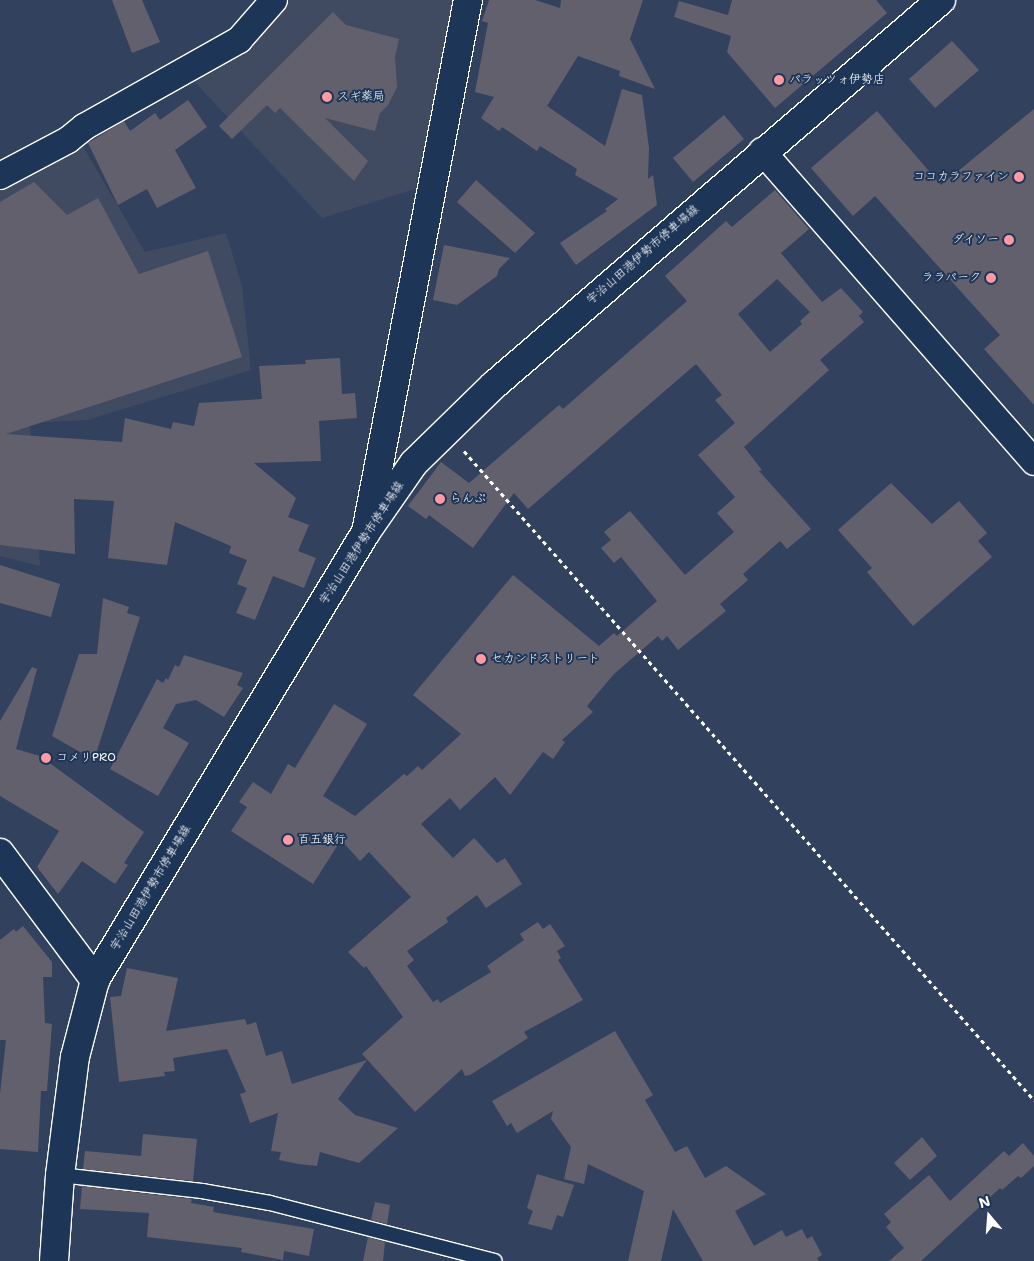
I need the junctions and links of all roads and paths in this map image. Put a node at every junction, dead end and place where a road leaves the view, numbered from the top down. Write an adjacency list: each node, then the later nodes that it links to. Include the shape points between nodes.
1 (274, 0): 5 (street, via 239,40)
2 (468, 0): 8 (main road)
3 (941, 0): 4 (main road, 宇治山田港伊勢市停車場線)
4 (762, 152): 6 (main road, 宇治山田港伊勢市停車場線); 7 (street)
5 (0, 176)
6 (445, 430): 8 (main road, 宇治山田港伊勢市停車場線, via 414,464); 11 (path)
7 (1034, 462)
8 (366, 532): 10 (main road, 宇治山田港伊勢市停車場線)
9 (0, 853): 10 (main road)
10 (95, 980): 12 (main road, 宇治山田港伊勢市停車場線, via 75,1057)
11 (1034, 1100)
12 (60, 1174): 13 (main road, 宇治山田港伊勢市停車場線); 14 (lane, via 202,1191 270,1203)
13 (54, 1261)
14 (495, 1261)

